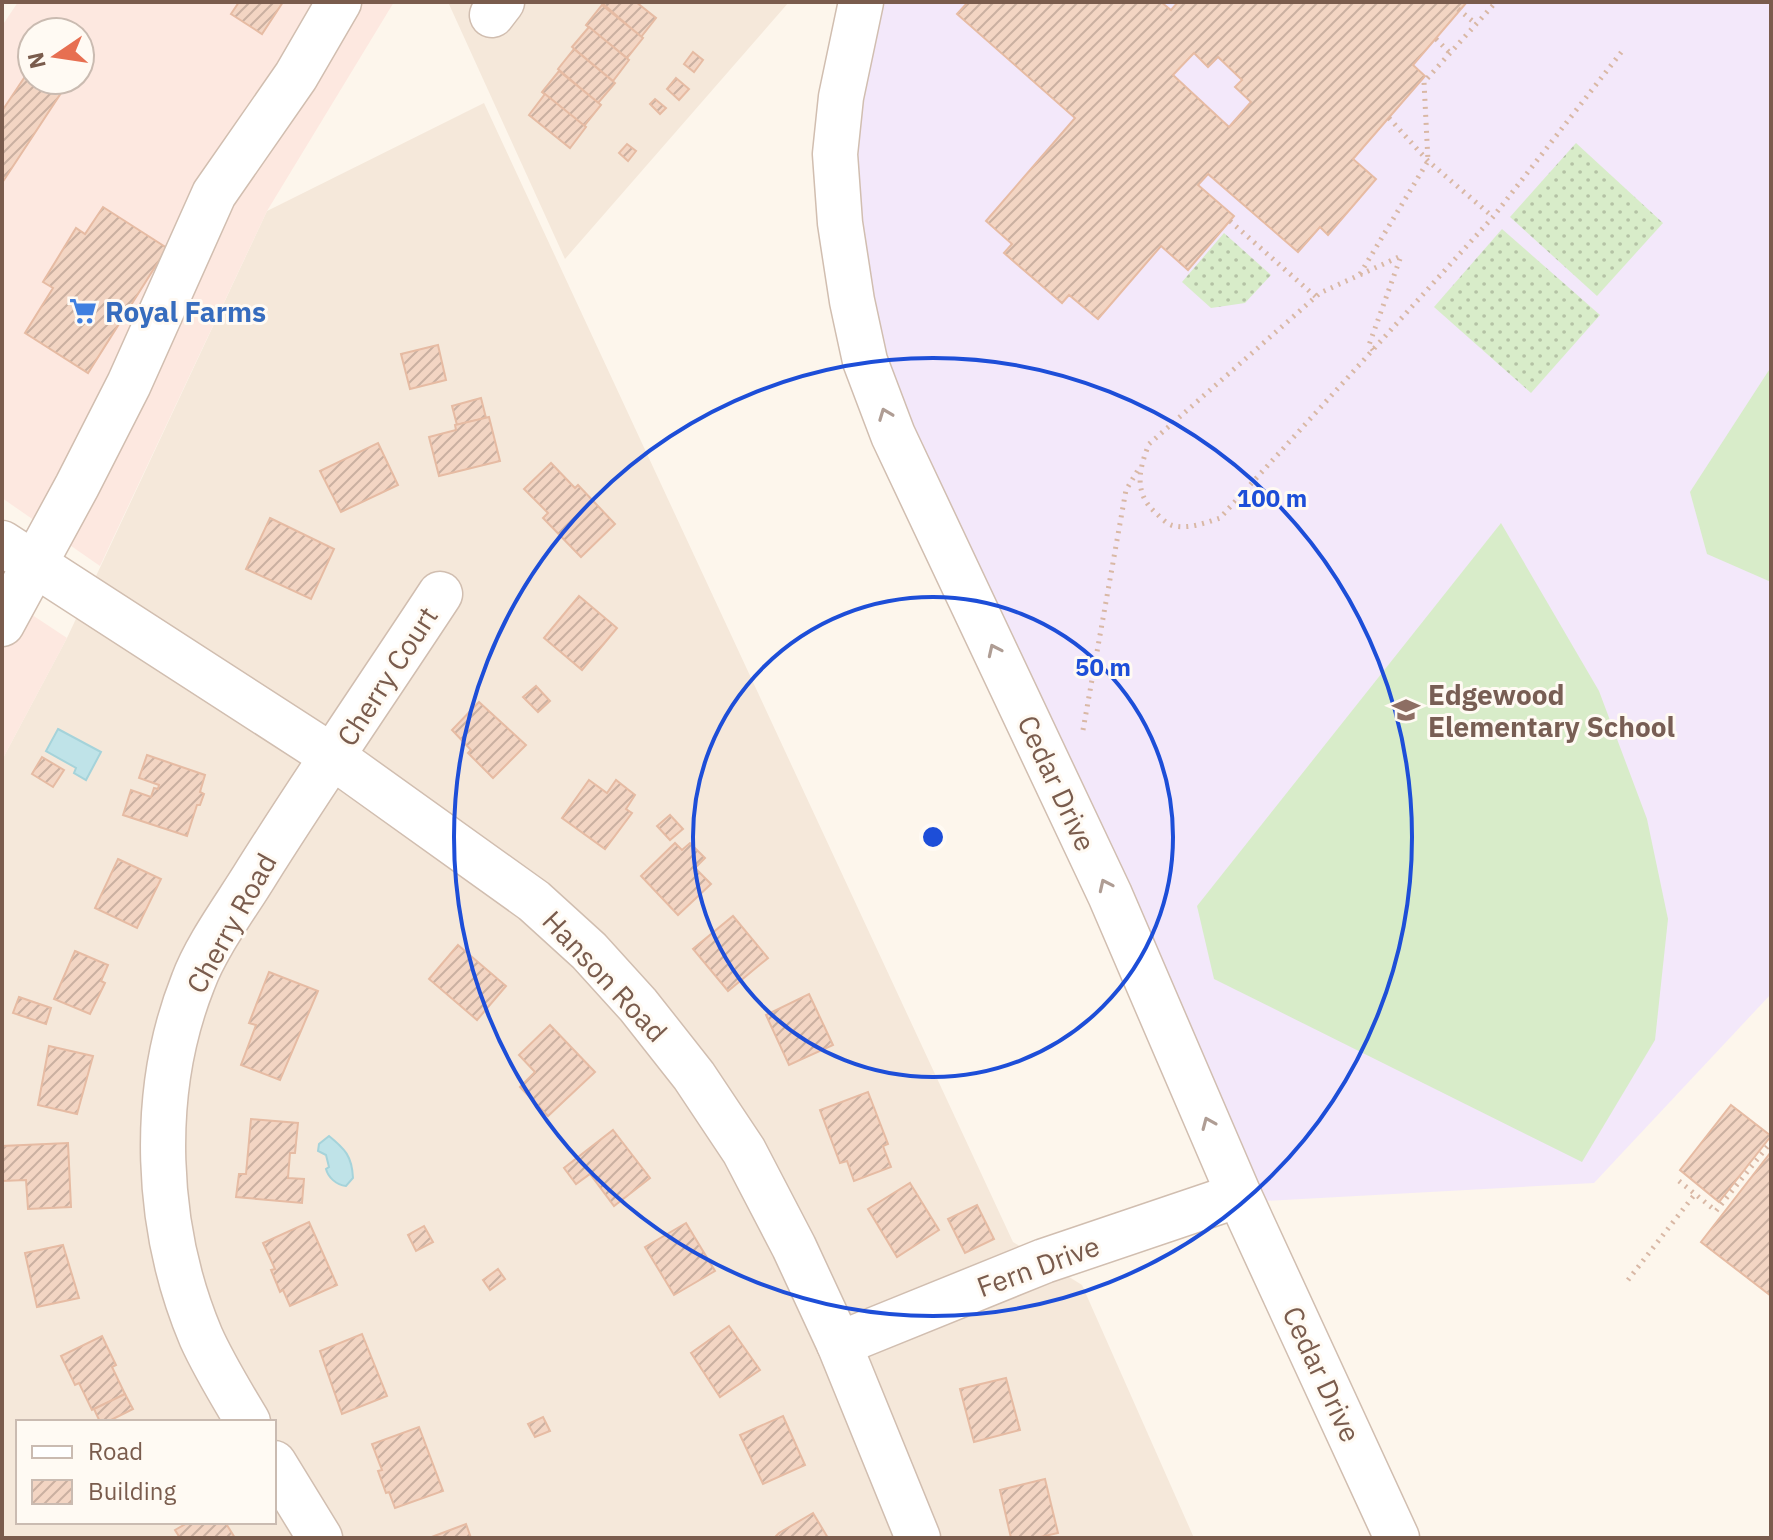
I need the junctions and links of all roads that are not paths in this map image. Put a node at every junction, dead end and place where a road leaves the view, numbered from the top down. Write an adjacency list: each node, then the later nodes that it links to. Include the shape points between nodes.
1 (339, 2): 3 (street, via 296,76 214,194 129,384)
2 (861, 2): 7 (street, Cedar Drive, one-way to 2, via 1110,895 893,435 865,361 840,223 835,154)
3 (18, 554): 5 (street); 6 (street, Hanson Road)
4 (440, 594): 6 (street, Cherry Court)
5 (2, 624)
6 (333, 757): 8 (street, Hanson Road, via 534,901 638,1005 744,1151); 9 (street, Cherry Road, via 193,981 168,1084 163,1129 166,1199 178,1269 202,1338)
7 (1239, 1195): 8 (street, Fern Drive, via 1044,1261); 13 (street, Cedar Drive)
8 (839, 1344): 12 (street, Hanson Road)
9 (247, 1420)
10 (276, 1466): 11 (street)
11 (320, 1538)
12 (918, 1538)
13 (1397, 1538)

